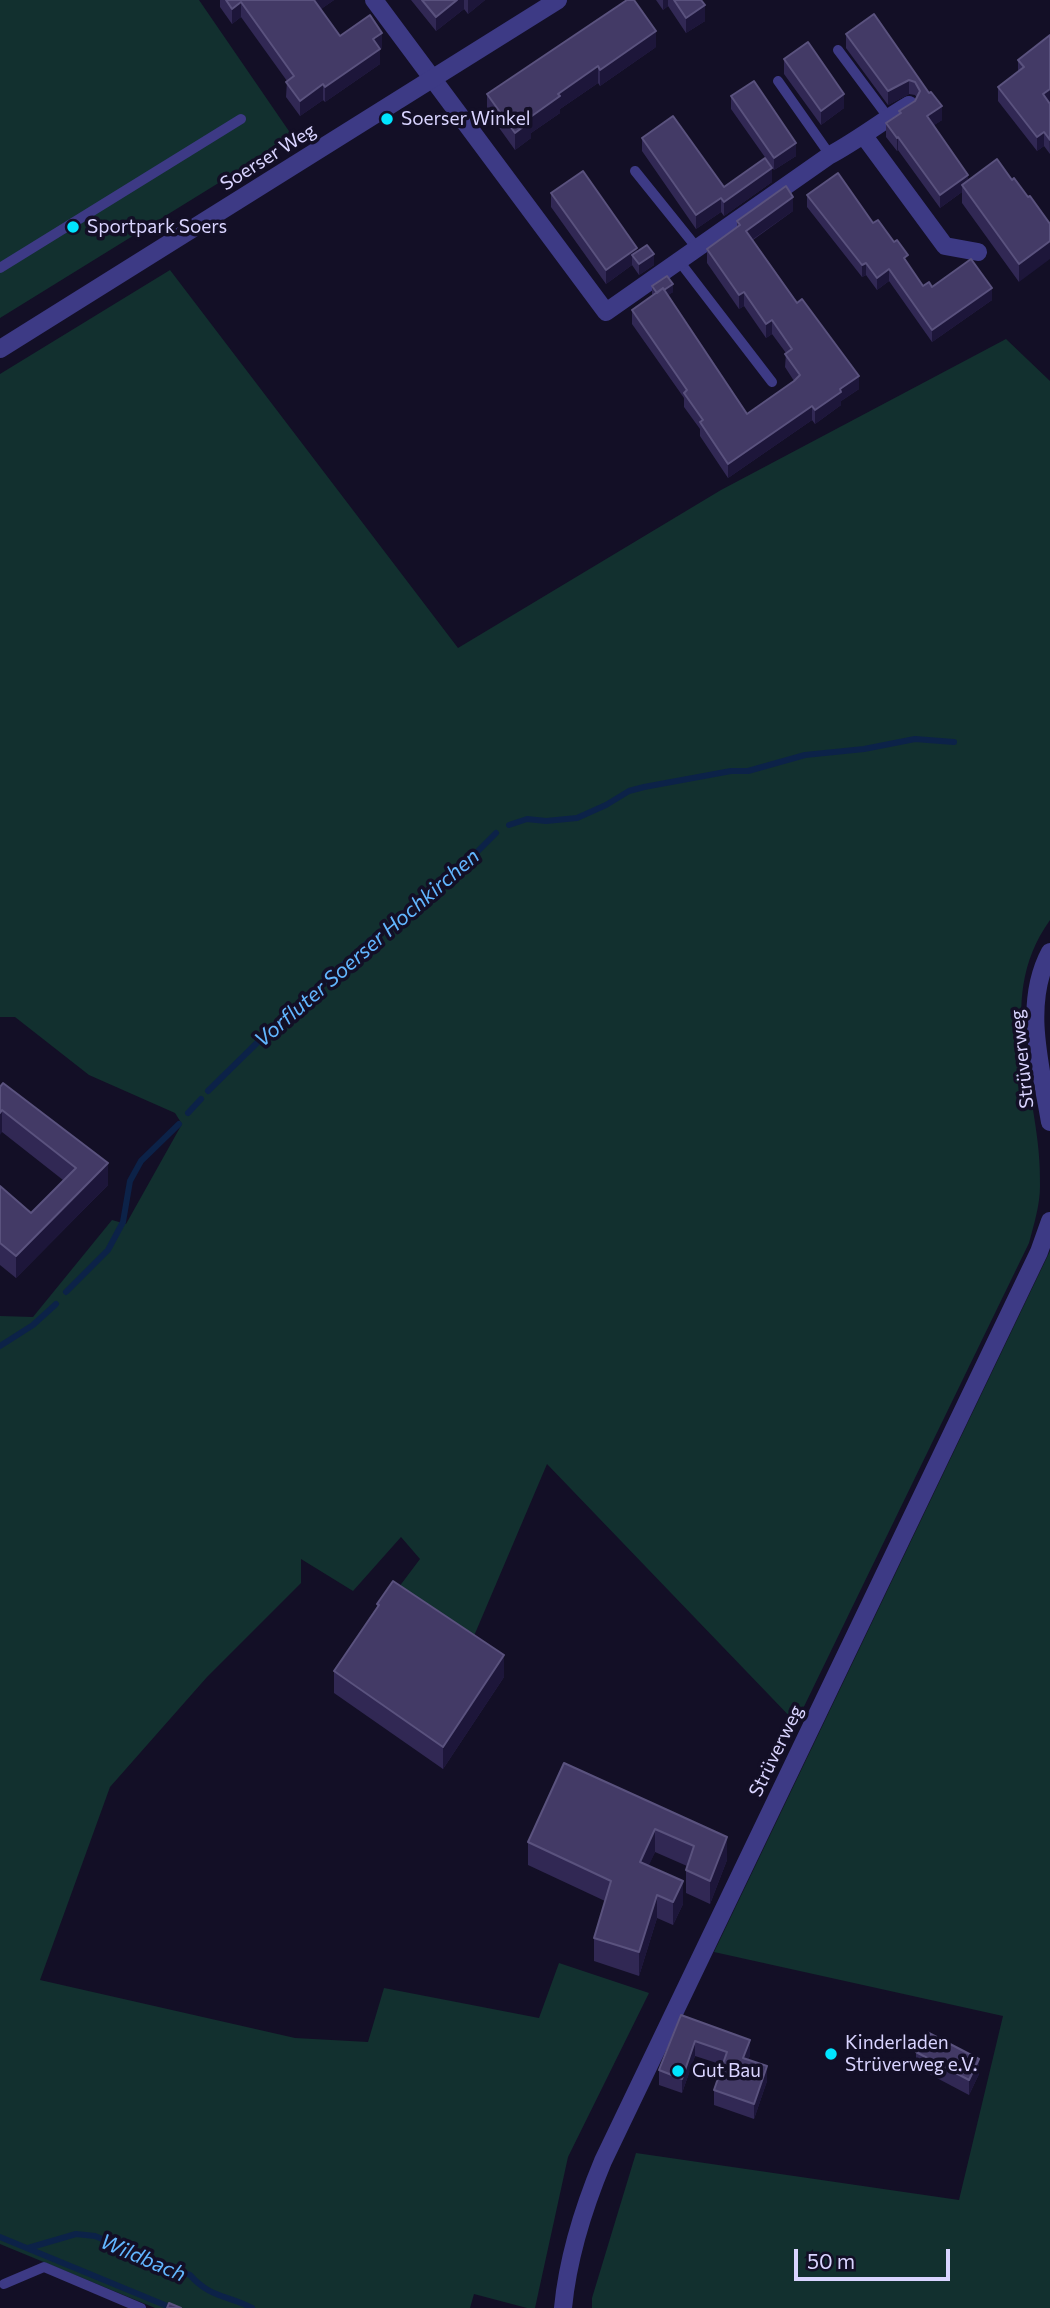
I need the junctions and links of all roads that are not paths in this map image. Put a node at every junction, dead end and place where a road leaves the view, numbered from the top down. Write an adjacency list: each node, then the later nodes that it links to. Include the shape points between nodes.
1 (374, 0): 4 (street)
2 (558, 0): 4 (street, Soerser Weg)
3 (838, 50): 7 (lane)
4 (432, 79): 14 (street, via 606,312); 16 (street, Soerser Weg)
5 (778, 81): 10 (lane)
6 (909, 105): 7 (street)
7 (888, 117): 9 (street)
8 (241, 119): 15 (lane)
9 (864, 136): 10 (street); 13 (street, via 945,246)
10 (830, 155): 12 (street)
11 (635, 171): 12 (lane)
12 (697, 248): 14 (street)
13 (978, 252)
14 (679, 261): 17 (lane)
15 (0, 268)
16 (0, 349)
17 (772, 382)
18 (1050, 952): 19 (street, Strüverweg, via 1038,986 1035,1016)
19 (1050, 1122)
20 (1050, 1220): 23 (street, Strüverweg, via 1039,1252 603,2161 578,2227)
21 (4, 2284): 22 (lane, via 44,2267)
22 (141, 2308)
23 (563, 2308)

